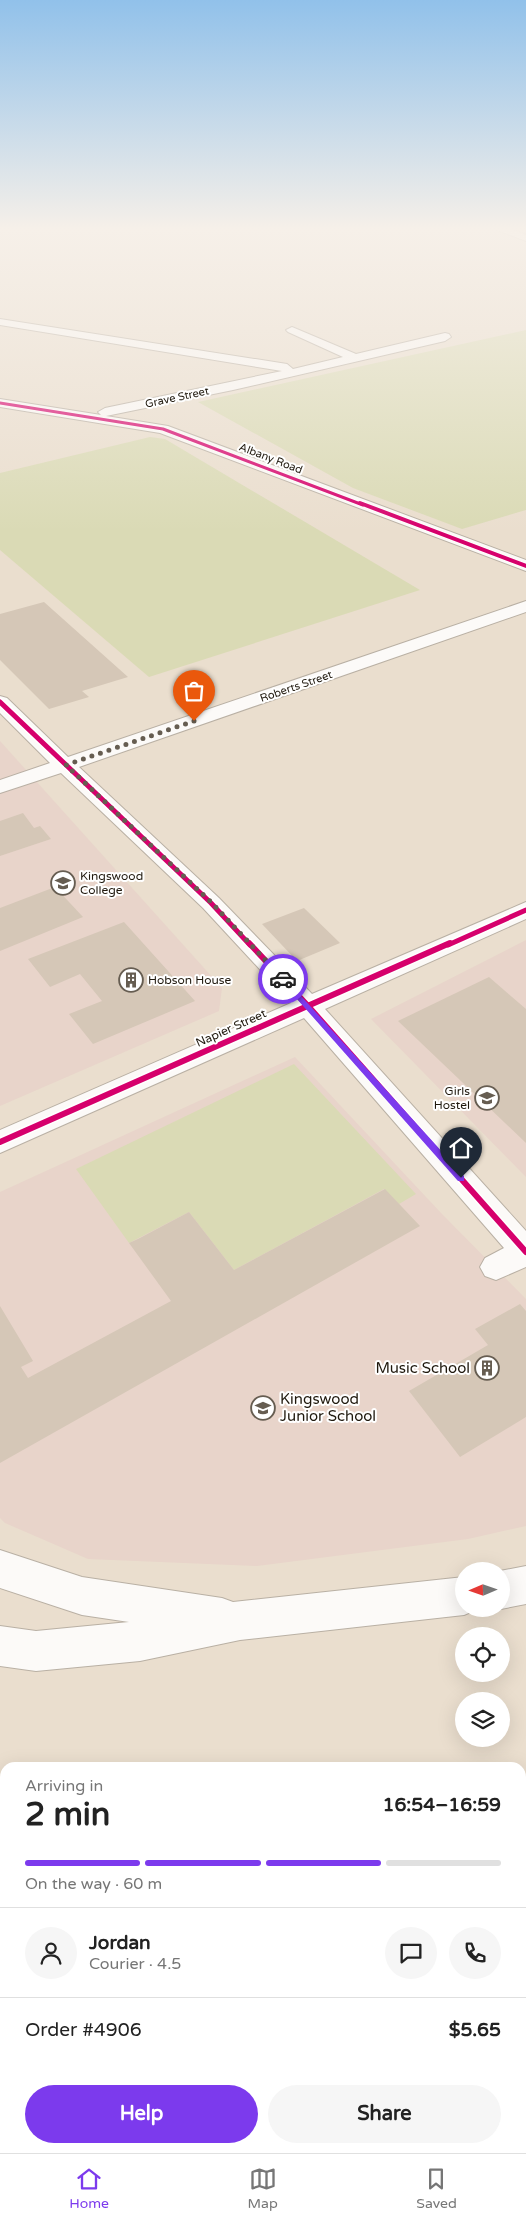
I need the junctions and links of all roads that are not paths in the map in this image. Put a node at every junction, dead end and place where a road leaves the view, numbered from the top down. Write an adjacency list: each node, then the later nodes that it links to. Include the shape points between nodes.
1 (52, 330): 5 (street)
2 (293, 330): 4 (street)
3 (445, 338): 4 (street, Grave Street)
4 (353, 357): 5 (street, Grave Street)
5 (303, 371): 8 (street, Grave Street)
6 (0, 392): 8 (street, Albany Road)
7 (0, 403): 9 (street, Albany Road)
8 (116, 410): 9 (street, Grave Street); 10 (street, Albany Road)
9 (84, 416): 10 (street, Albany Road)
10 (148, 425): 11 (street, Albany Road)
11 (526, 566)
12 (526, 606): 14 (street, Roberts Street)
13 (0, 702): 14 (street)
14 (66, 765): 15 (street, Roberts Street); 17 (street, via 212,903)
15 (0, 787)
16 (526, 910): 17 (street, Napier Street)
17 (308, 1006): 18 (street, Napier Street); 19 (street)
18 (0, 1142)
19 (526, 1252): 20 (street)
20 (496, 1267)
21 (0, 1569): 25 (street, via 82,1596)
22 (526, 1585): 23 (street)
23 (510, 1588)
24 (455, 1597): 25 (street)
25 (240, 1620): 26 (street, via 140,1641 36,1651)
26 (0, 1646)

